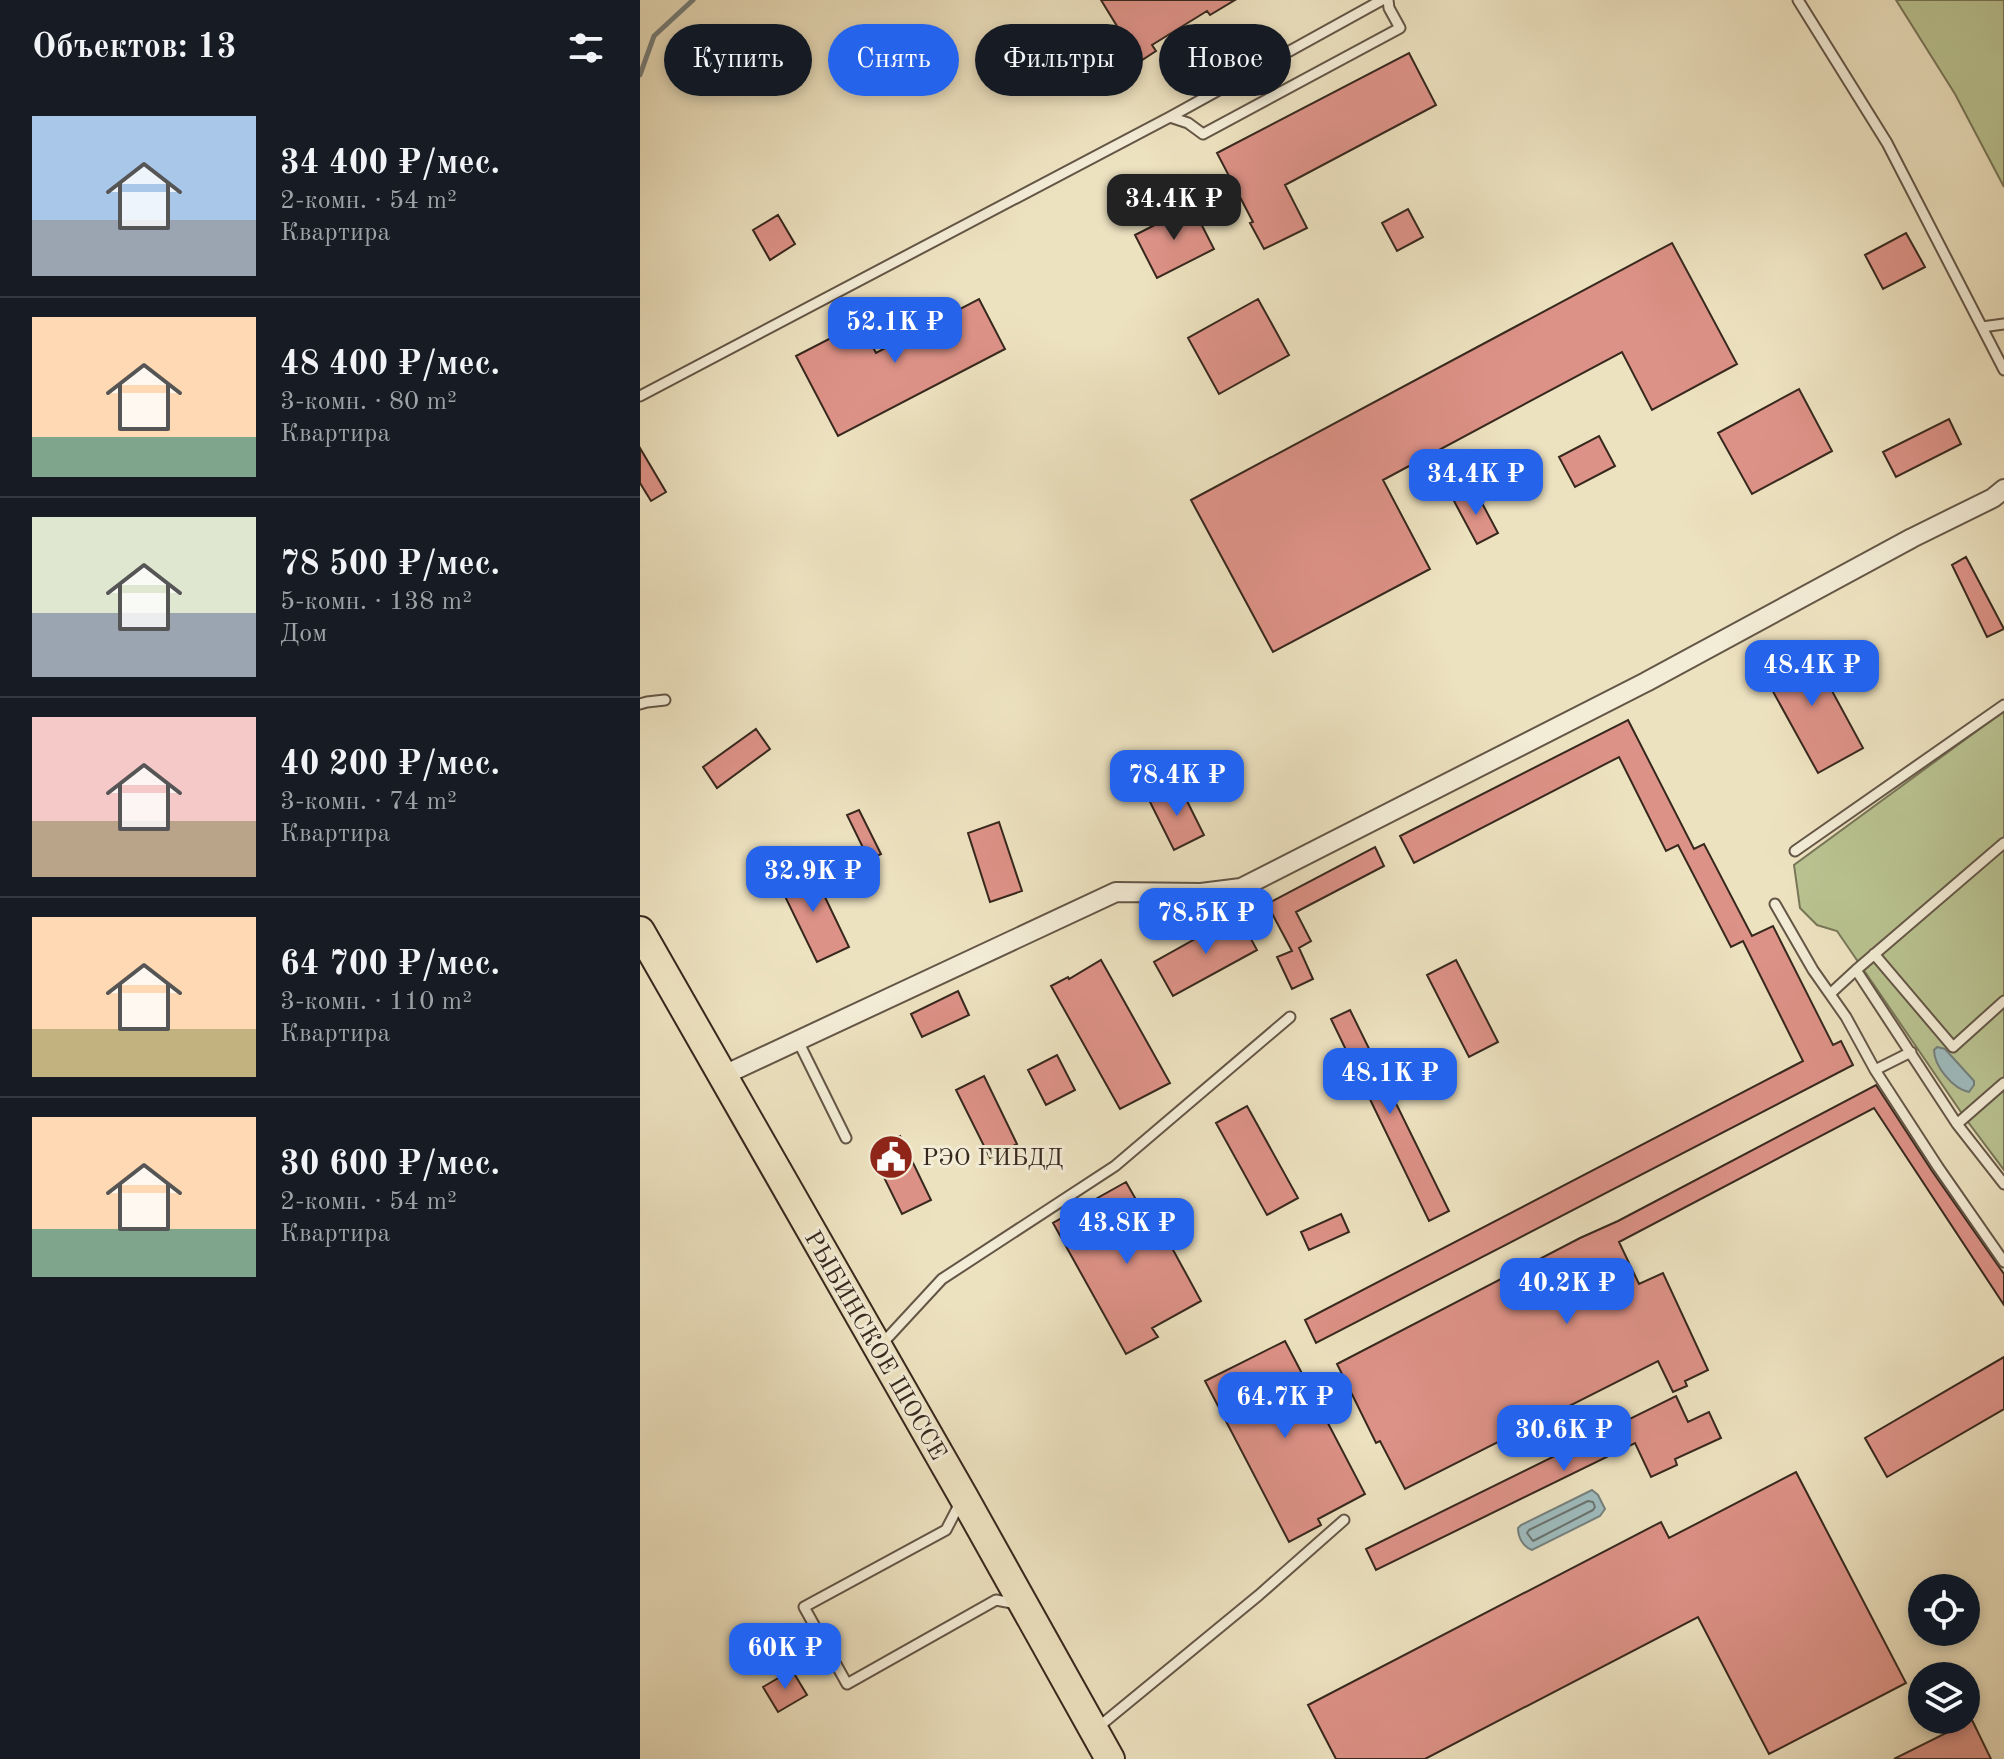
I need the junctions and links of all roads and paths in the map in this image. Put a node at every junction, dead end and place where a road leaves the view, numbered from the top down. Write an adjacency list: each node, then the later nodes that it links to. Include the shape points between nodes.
1 (1382, 0): 4 (lane)
2 (1388, 0): 4 (lane, via 1400,28 1386,36 1203,134)
3 (1798, 0): 6 (lane, via 1887,143)
4 (1170, 117): 8 (lane)
5 (2004, 324): 6 (lane)
6 (1982, 327): 7 (lane)
7 (2004, 370)
8 (640, 396)
9 (2004, 489): 22 (street, via 1646,682 1241,888 1116,892)
10 (665, 700): 11 (lane)
11 (640, 704)
12 (2004, 705): 14 (lane)
13 (2004, 843): 17 (lane)
14 (1795, 851)
15 (1775, 904): 19 (lane)
16 (640, 931): 25 (main road, РЫБИНСКОЕ ШОССЕ)
17 (1874, 954): 18 (lane); 20 (lane, via 1953,1047)
18 (1856, 970): 19 (lane); 23 (lane)
19 (1830, 994): 24 (lane)
20 (2004, 1001)
21 (1290, 1017): 31 (lane, via 1115,1166 942,1279)
22 (797, 1040): 25 (street); 28 (lane)
23 (1911, 1052): 24 (lane); 27 (lane)
24 (1875, 1070): 30 (lane)
25 (722, 1076): 31 (main road, РЫБИНСКОЕ ШОССЕ)
26 (2004, 1083): 27 (lane)
27 (1957, 1124): 29 (lane)
28 (846, 1138)
29 (2004, 1184)
30 (2004, 1262)
31 (878, 1348): 32 (main road, РЫБИНСКОЕ ШОССЕ)
32 (963, 1496): 34 (main road, РЫБИНСКОЕ ШОССЕ); 34 (lane, via 946,1530 804,1607 847,1684 996,1600)
33 (1344, 1520): 35 (lane)
34 (1024, 1605): 35 (main road, РЫБИНСКОЕ ШОССЕ)
35 (1100, 1750)

